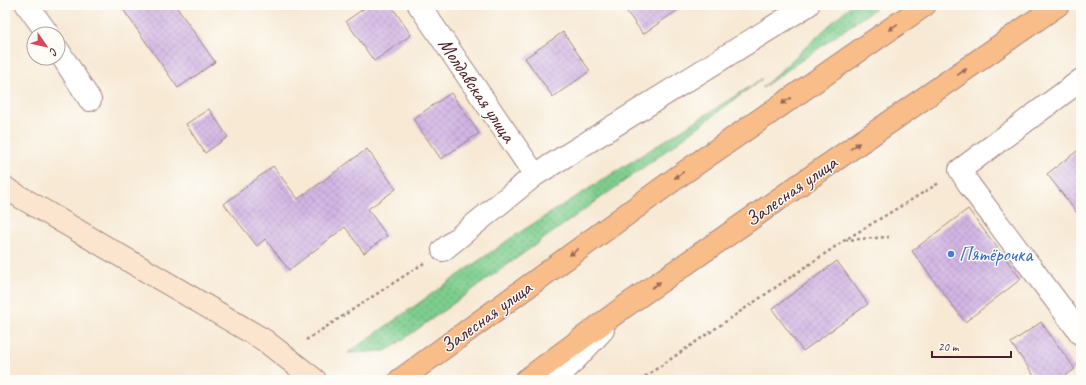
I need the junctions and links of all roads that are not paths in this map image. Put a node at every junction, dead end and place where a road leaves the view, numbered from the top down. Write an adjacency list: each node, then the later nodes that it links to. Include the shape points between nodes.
1 (27, 5): 6 (street)
2 (419, 5): 10 (street, Молдавская улица)
3 (808, 5): 10 (street)
4 (925, 5): 16 (main road, Залесная улица, one-way to 16, via 679,176)
5 (1058, 5): 13 (main road, Залесная улица, one-way to 5)
6 (42, 26)
7 (66, 62): 9 (street)
8 (1081, 80): 14 (street, via 960,170)
9 (90, 100)
10 (535, 175): 12 (street)
11 (5, 188): 15 (main road, via 264,340)
12 (443, 250)
13 (624, 307): 17 (main road, Залесная улица); 18 (street)
14 (1081, 334)
15 (315, 380)
16 (400, 380)
17 (526, 380)
18 (556, 380)

